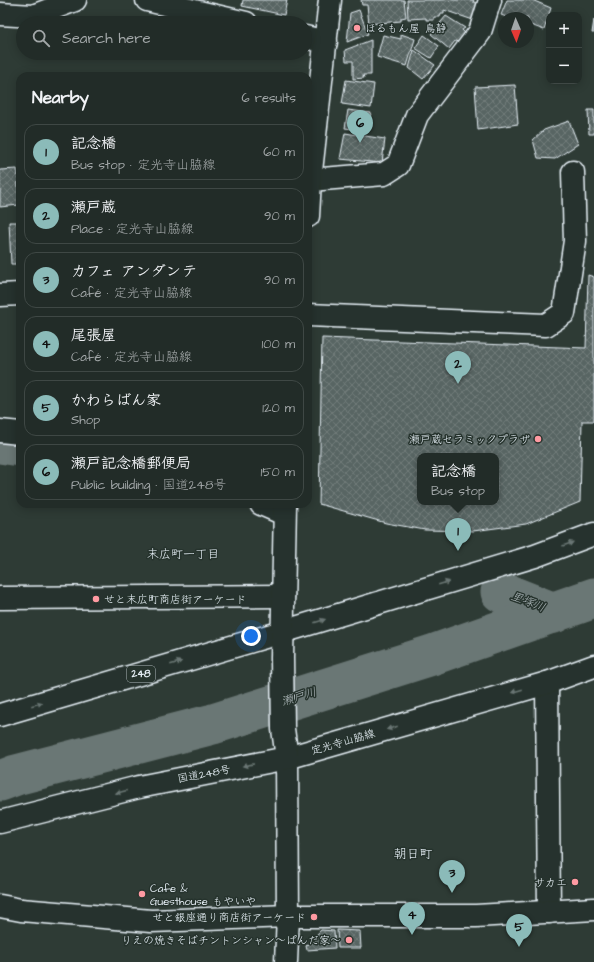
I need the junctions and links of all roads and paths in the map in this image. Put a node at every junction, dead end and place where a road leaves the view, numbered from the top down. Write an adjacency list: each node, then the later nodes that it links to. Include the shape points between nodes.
1 (75, 0): 5 (main road, via 33,16)
2 (148, 0): 6 (main road)
3 (330, 0): 8 (main road)
4 (490, 0): 11 (main road, via 480,32 417,115 398,165 384,174)
5 (0, 14)
6 (216, 16)
7 (312, 39): 8 (main road)
8 (326, 42): 9 (main road)
9 (312, 163)
10 (573, 172): 14 (main road, via 574,241 564,313 546,325)
11 (312, 180)
12 (16, 294): 13 (main road)
13 (0, 295)
14 (312, 315)
15 (0, 431): 16 (main road)
16 (16, 432)
17 (285, 509): 19 (main road)
18 (594, 534): 21 (main road, one-way to 18, via 535,556)
19 (283, 596): 20 (main road); 21 (main road)
20 (0, 598)
21 (282, 632): 24 (main road, 248, one-way to 21); 25 (main road, via 283,729)
22 (594, 666): 23 (main road, 定光寺山脇線)
23 (547, 683): 25 (main road, 定光寺山脇線, one-way to 25); 29 (main road)
24 (0, 715)
25 (287, 758): 26 (main road, 国道248号, one-way to 26, via 139,787); 30 (main road)
26 (0, 822)
27 (0, 906): 30 (main road, via 151,921)
28 (594, 909): 29 (main road)
29 (549, 912): 30 (main road, via 476,916)
30 (288, 916): 31 (main road)
31 (286, 962)

